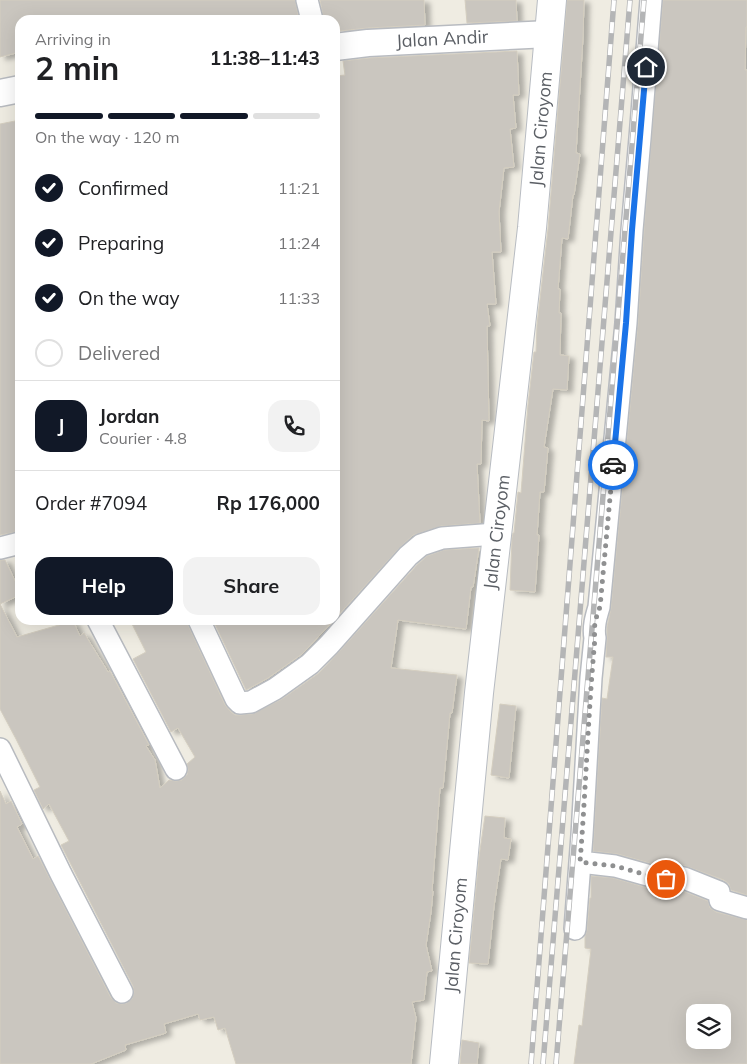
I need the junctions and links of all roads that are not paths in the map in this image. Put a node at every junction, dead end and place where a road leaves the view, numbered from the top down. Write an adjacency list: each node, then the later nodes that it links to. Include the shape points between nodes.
1 (308, 0): 4 (street)
2 (552, 0): 5 (main road, Jalan Ciroyom)
3 (651, 0): 16 (street, via 613,467 600,607 595,619)
4 (311, 15)
5 (550, 34): 6 (street, Jalan Andir); 9 (main road, Jalan Ciroyom, via 532,228)
6 (340, 46)
7 (15, 90): 8 (street)
8 (0, 93)
9 (496, 534): 13 (street, via 442,538 421,545 310,664 251,702 240,703 236,699); 20 (main road, Jalan Ciroyom)
10 (15, 544): 11 (street)
11 (0, 548)
12 (101, 625): 15 (street)
13 (201, 625)
14 (0, 749): 19 (street)
15 (176, 769)
16 (580, 862): 17 (street, via 615,866 665,880 668,875 684,878 719,892 720,900); 18 (street)
17 (747, 908)
18 (575, 929)
19 (122, 992)
20 (444, 1064)

